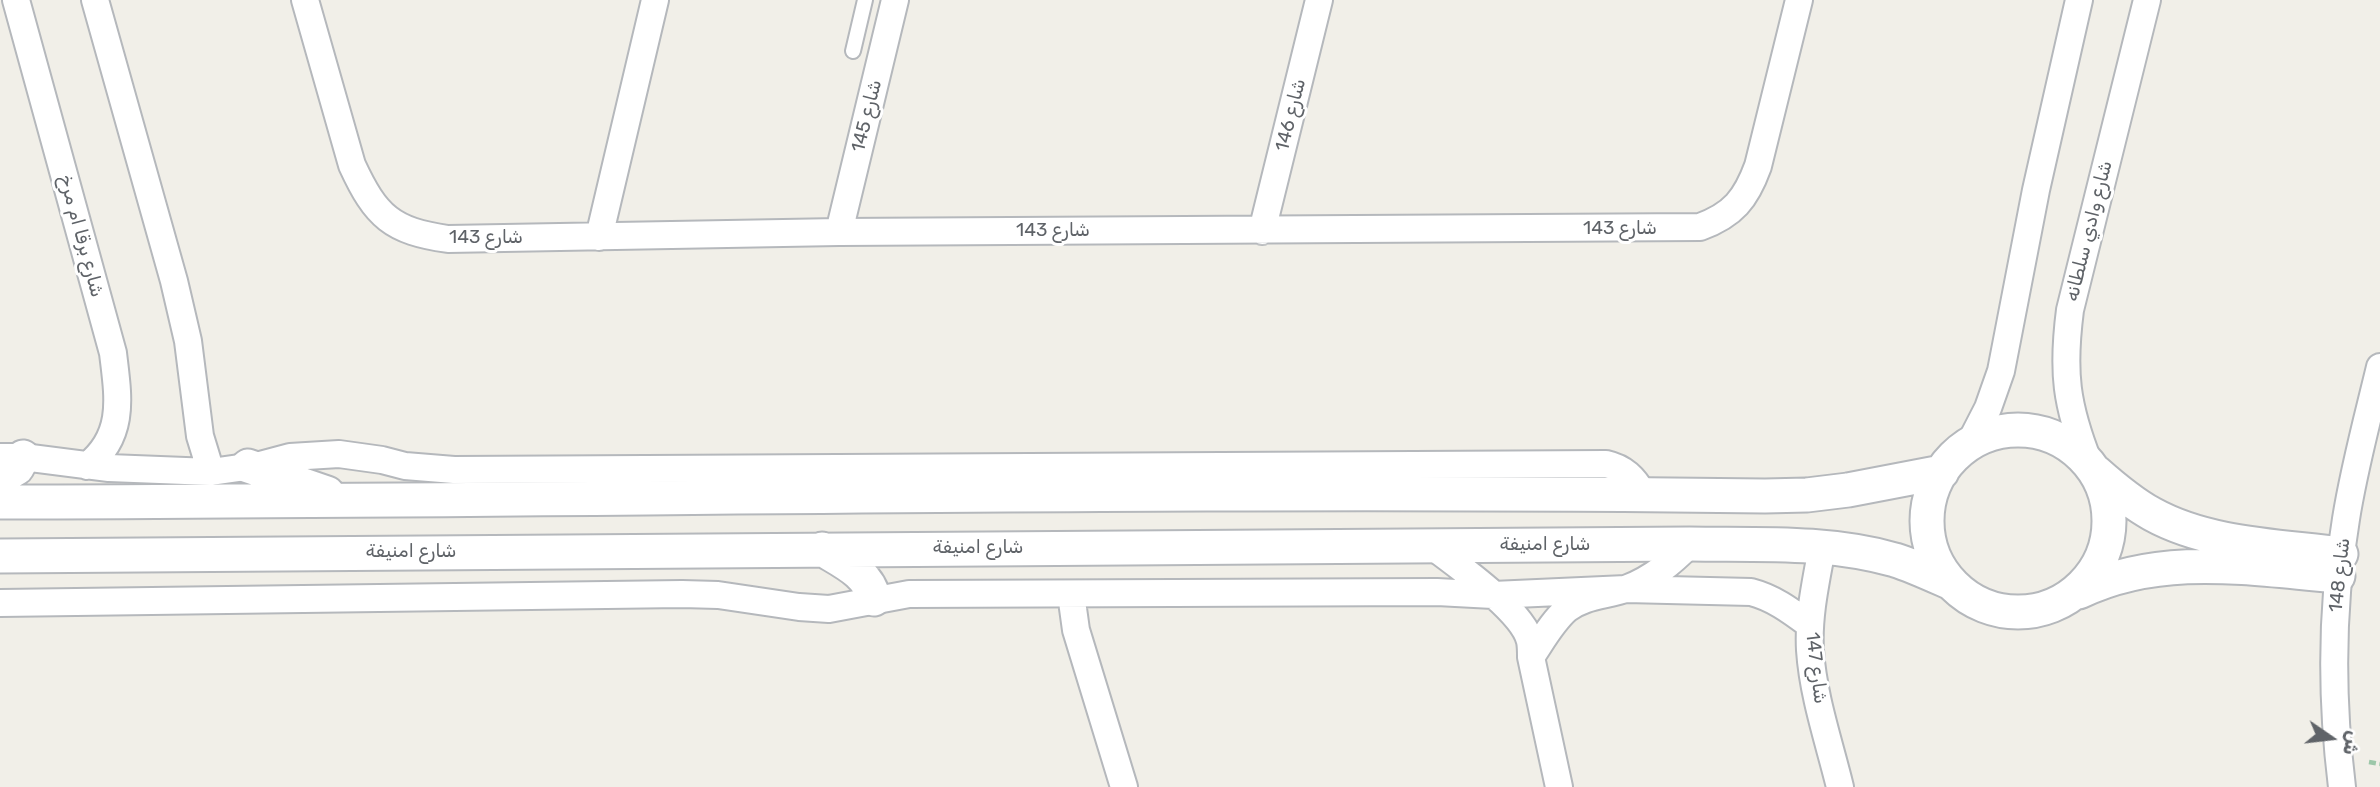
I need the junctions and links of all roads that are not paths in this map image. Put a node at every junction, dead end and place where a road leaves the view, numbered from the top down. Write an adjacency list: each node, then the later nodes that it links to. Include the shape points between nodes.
1 (16, 0): 18 (street, شارع برقا ام مرخ, via 113,353 116,424 101,456)
2 (95, 0): 21 (street, via 179,301 200,436)
3 (305, 0): 14 (street, شارع 143, via 352,165 363,190 394,224 448,239)
4 (655, 0): 14 (street)
5 (866, 0): 11 (lane)
6 (895, 0): 13 (street, شارع 145)
7 (1319, 0): 12 (street, شارع 146)
8 (1799, 0): 12 (street, شارع 143, via 1758,166 1737,206 1719,220 1676,229)
9 (2079, 0): 16 (street, via 2001,371)
10 (2147, 0): 20 (street, شارع وادي سلطانه, via 2064,349 2074,427)
11 (853, 51)
12 (1262, 231): 13 (street, شارع 143)
13 (839, 232): 14 (street, شارع 143)
14 (599, 237)
15 (2380, 367): 31 (street, شارع 148, via 2353,477)
16 (1970, 443): 20 (street, via 2008,430 2029,430 2066,443); 22 (street)
17 (8, 464): 18 (street)
18 (88, 466): 21 (street)
19 (247, 466): 21 (street); 23 (street, via 339,454 454,470 1606,464 1627,472); 25 (street)
20 (2092, 467): 31 (street, via 2154,516); 36 (street, via 2104,489 2109,528 2098,566)
21 (211, 472)
22 (1942, 472): 23 (street, via 1807,495); 32 (street, via 1930,500 1927,529 1931,549)
23 (1643, 494): 25 (street)
24 (0, 502): 25 (street)
25 (353, 502)
26 (1690, 544): 27 (street, شارع امنيفة); 28 (street, شارع امنيفة); 33 (street, via 1668,566)
27 (1432, 546): 29 (street, شارع امنيفة); 35 (street)
28 (1822, 548): 32 (street, شارع امنيفة, via 1896,561); 39 (street, شارع 147)
29 (822, 549): 30 (street, شارع امنيفة); 37 (street, via 863,576)
30 (0, 556)
31 (2340, 565): 36 (street, via 2156,568 2109,579); 44 (street, شارع 148, via 2334,698)
32 (1951, 583): 36 (street, via 1987,608 2008,612 2041,610)
33 (1626, 589): 35 (street); 39 (street, via 1751,592 1782,604); 40 (street, via 1569,607)
34 (1071, 594): 35 (street); 37 (street, via 909,594); 41 (street, via 1076,630)
35 (1493, 595): 40 (street, via 1530,639)
36 (2071, 596)
37 (874, 599): 38 (street, via 829,609 682,594)
38 (0, 603)
39 (1810, 625): 43 (street, شارع 147, via 1813,676)
40 (1531, 657): 42 (street)
41 (1124, 787)
42 (1559, 787)
43 (1840, 787)
44 (2342, 787)

